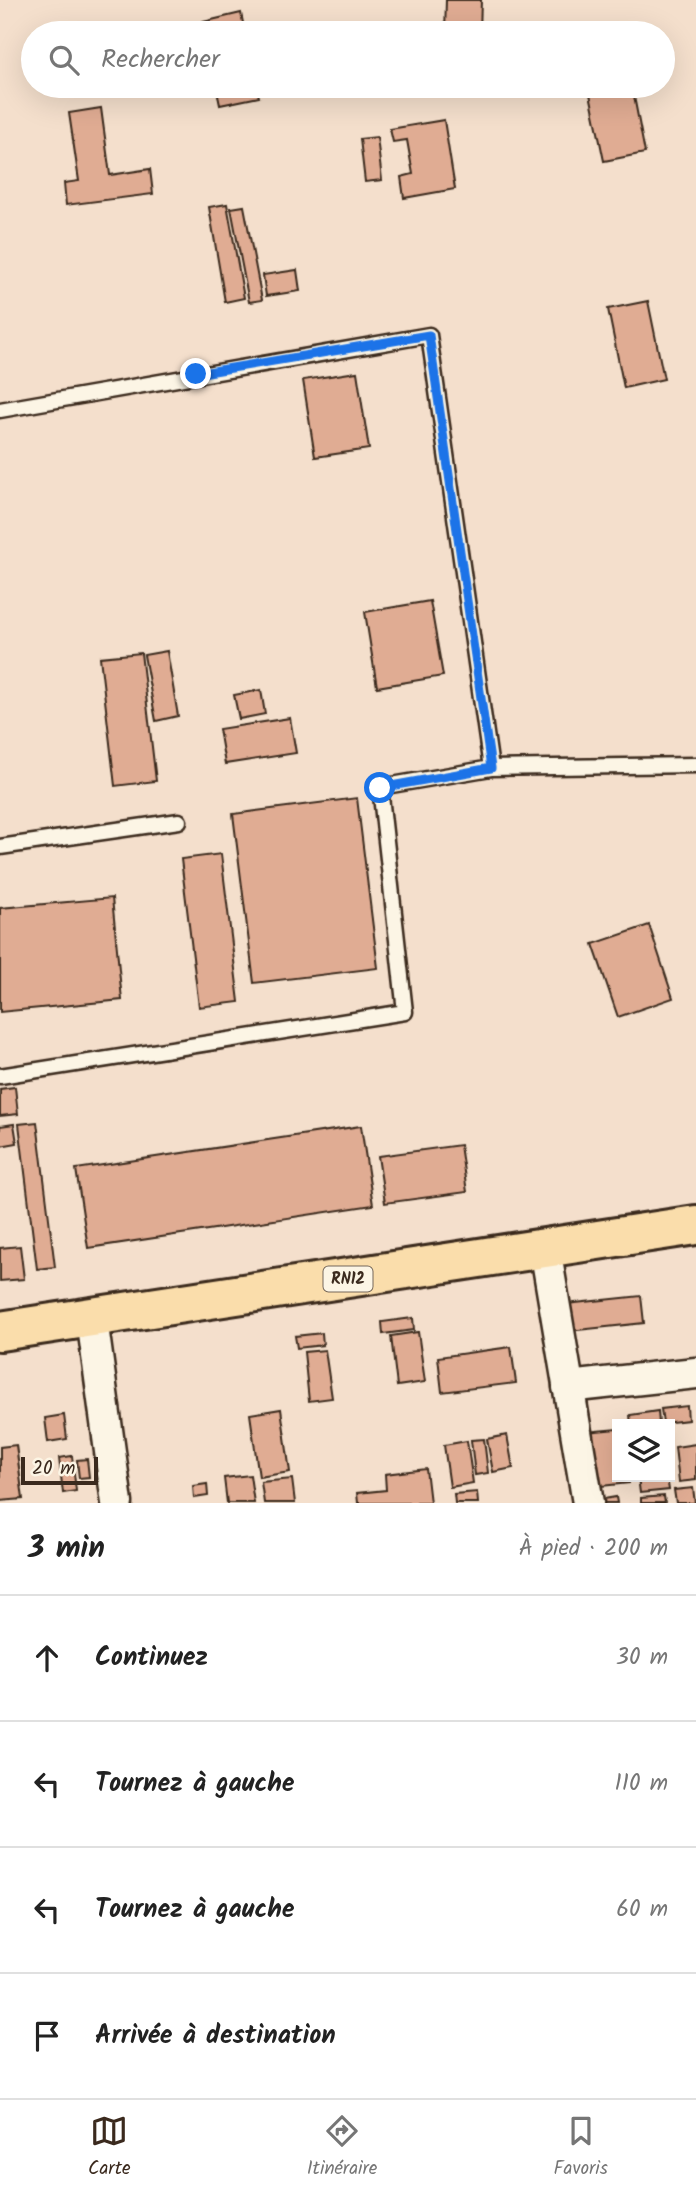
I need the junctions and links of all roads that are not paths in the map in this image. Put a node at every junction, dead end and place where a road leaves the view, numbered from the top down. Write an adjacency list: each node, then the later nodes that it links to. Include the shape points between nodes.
1 (0, 410): 3 (lane, via 429,335)
2 (696, 765): 3 (lane)
3 (491, 768): 6 (lane, via 380,788 405,1012)
4 (179, 821): 5 (lane)
5 (0, 847)
6 (0, 1076)
7 (696, 1225): 8 (main road, RN12)
8 (545, 1248): 9 (main road, RN12); 12 (street)
9 (92, 1319): 10 (main road, RN12); 13 (street)
10 (0, 1331)
11 (696, 1373): 12 (street)
12 (568, 1387): 14 (street)
13 (117, 1503)
14 (588, 1503)

